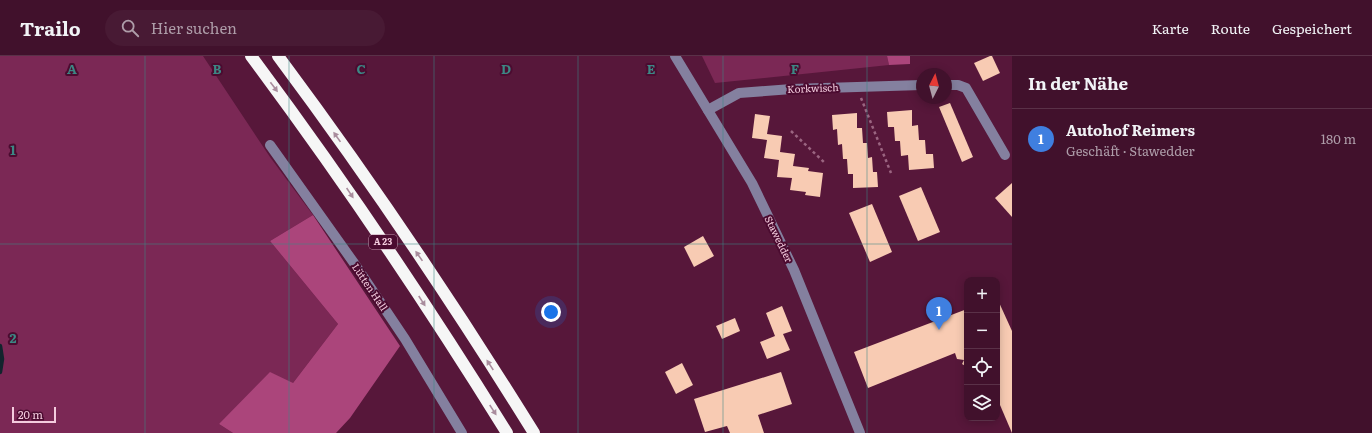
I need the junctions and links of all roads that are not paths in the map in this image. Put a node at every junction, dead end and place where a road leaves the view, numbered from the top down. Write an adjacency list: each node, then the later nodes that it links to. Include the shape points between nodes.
1 (251, 56): 10 (highway, A 23, one-way to 10, via 347,188)
2 (278, 56): 11 (highway, A 23, one-way to 2, via 426,266)
3 (675, 56): 6 (street, Stawedder)
4 (916, 85): 6 (street, Korkwisch, via 792,88 738,93)
5 (952, 85): 8 (street, via 966,88)
6 (708, 110): 12 (street, Stawedder, via 752,183 794,270)
7 (270, 145): 9 (street, Lütten Hall, via 400,333)
8 (1005, 155)
9 (462, 433)
10 (507, 433)
11 (534, 433)
12 (860, 433)

